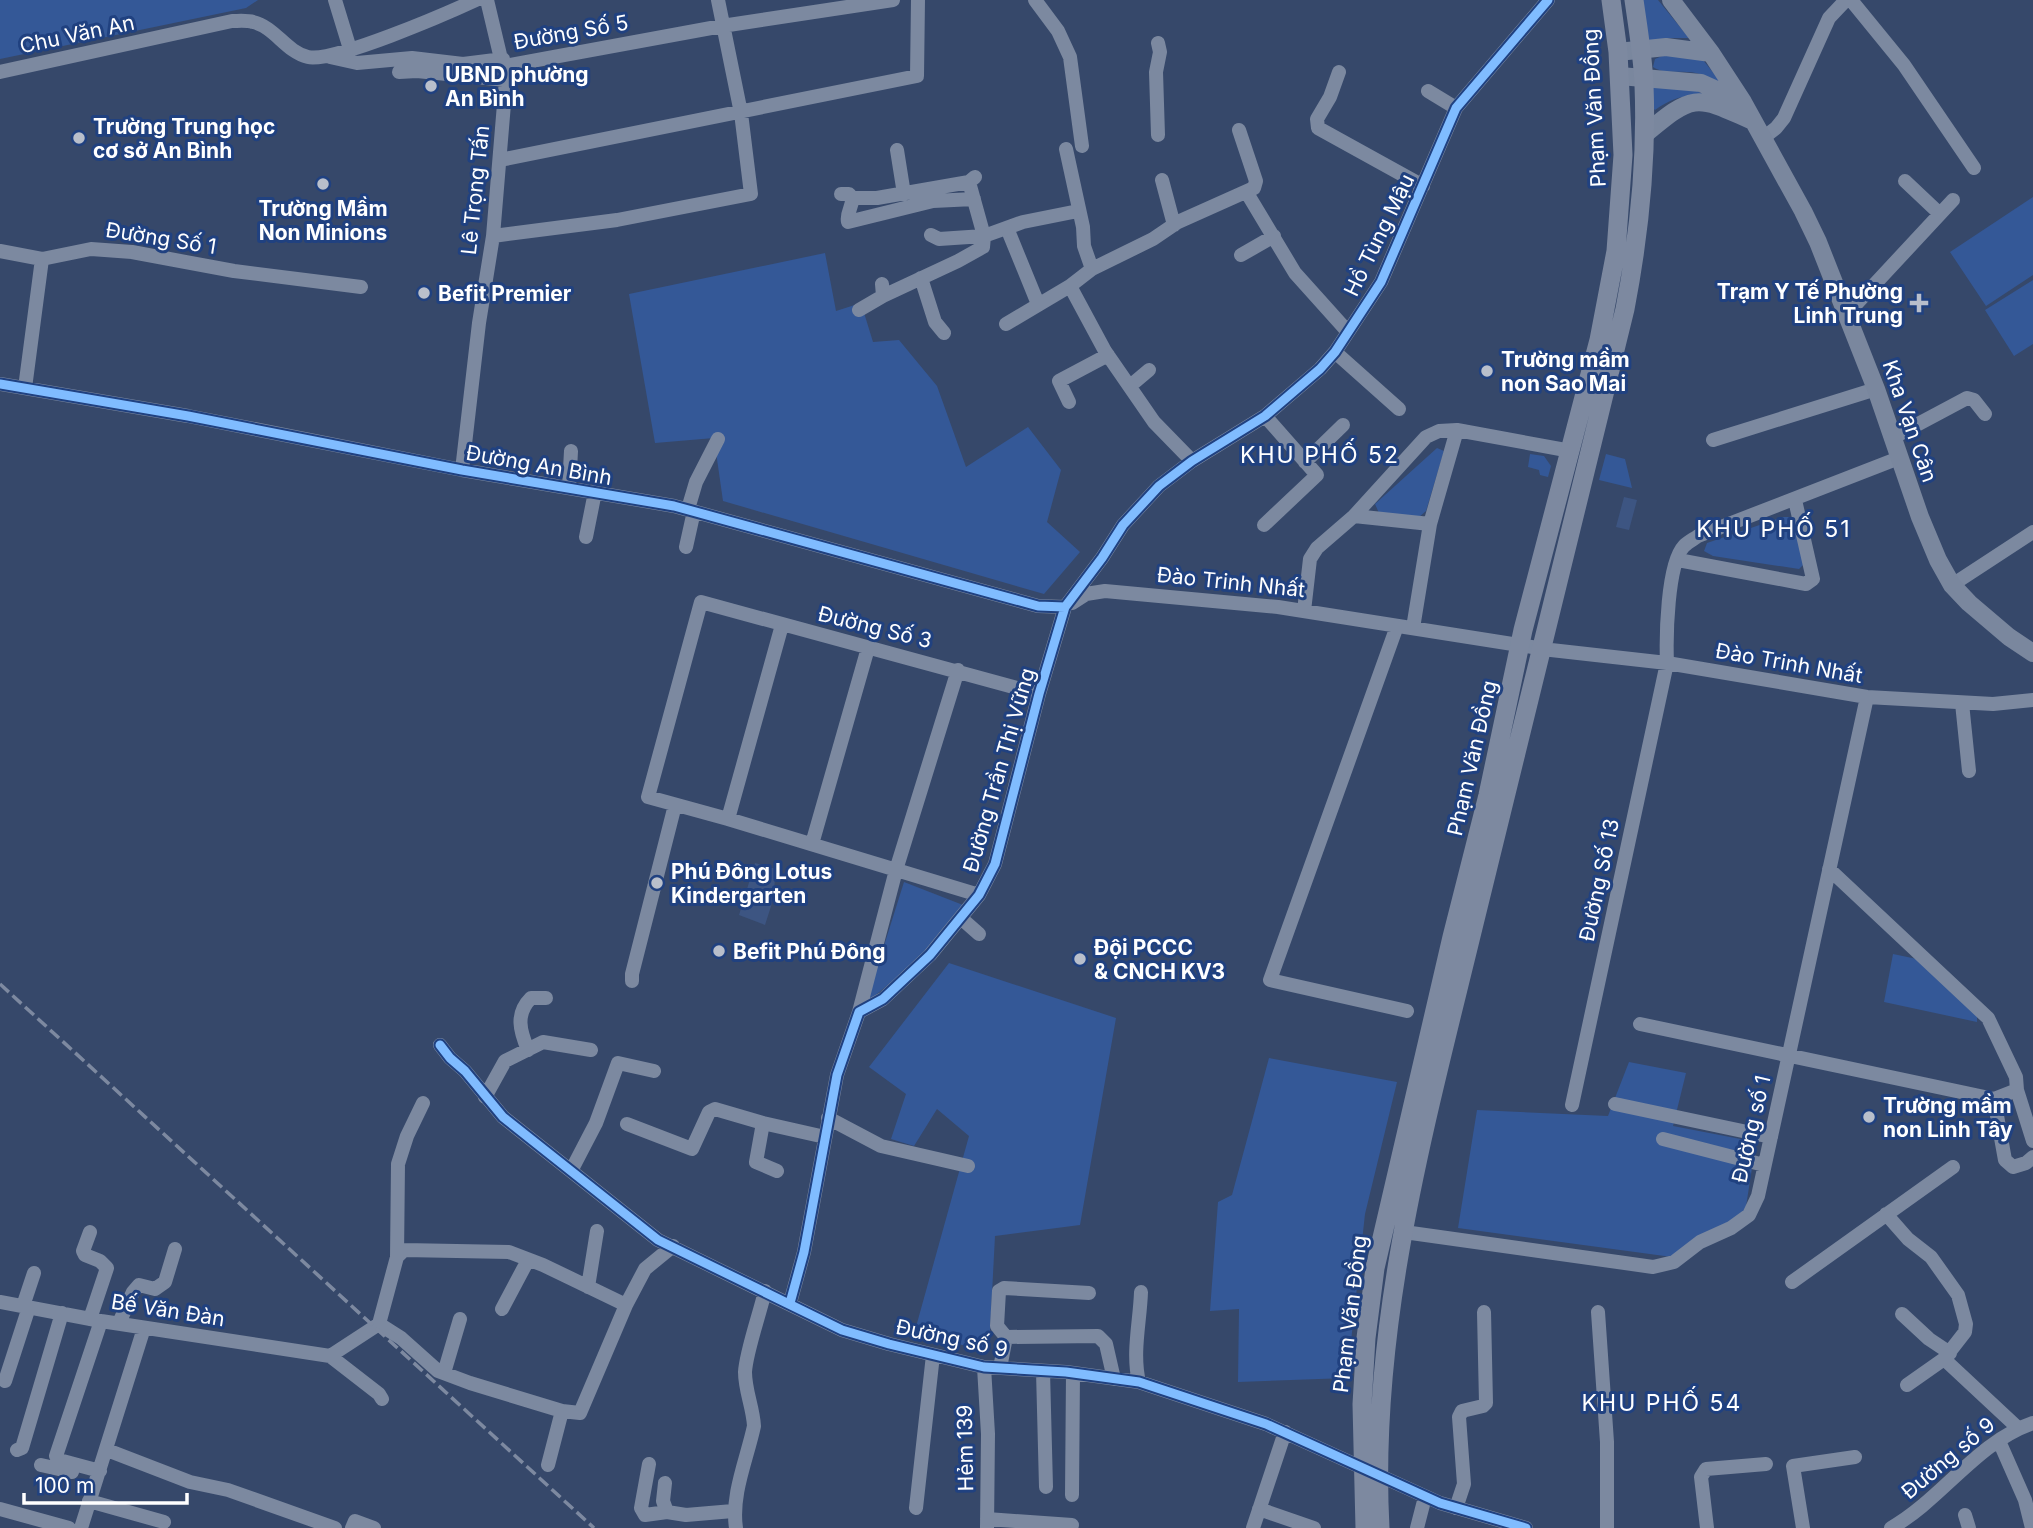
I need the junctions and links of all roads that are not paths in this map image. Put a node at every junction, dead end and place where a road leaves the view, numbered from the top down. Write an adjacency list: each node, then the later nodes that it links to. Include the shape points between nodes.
1 (335, 0): 19 (street)
2 (476, 0): 19 (street)
3 (487, 0): 23 (street, Lê Trọng Tấn)
4 (718, 0): 16 (street)
5 (893, 0): 14 (street, Đường Số 5)
6 (918, 0): 32 (street, via 917,76)
7 (1035, 0): 38 (street, via 1070,57)
8 (1548, 0): 31 (street, Hồ Tùng Mậu)
9 (1611, 0): 20 (highway, Phạm Văn Đồng)
10 (1634, 0): 18 (highway, Phạm Văn Đồng)
11 (1671, 0): 21 (main road, Kha Vạn Cân)
12 (1832, 0): 15 (street)
13 (1849, 0): 15 (street); 42 (street, via 1904,65)
14 (835, 4): 16 (street, Đường Số 5)
15 (1829, 18): 37 (street, via 1784,118)
16 (722, 26): 23 (street, Đường Số 5); 32 (street)
17 (1158, 43): 35 (street)
18 (1641, 48): 20 (main road); 21 (main road); 28 (highway, Phạm Văn Đồng)
19 (350, 49): 22 (street)
20 (1618, 52): 27 (highway, Phạm Văn Đồng)
21 (1711, 53): 30 (main road, Kha Vạn Cân)
22 (328, 57): 23 (street, Chu Văn An, via 357,63 412,58); 24 (street, Chu Văn An, via 309,57 270,29 232,21)
23 (505, 69): 25 (street); 41 (street, Lê Trọng Tấn)
24 (0, 72)
25 (399, 72)
26 (1339, 72): 45 (street, via 1317,119 1318,128)
27 (1619, 76): 28 (main road); 88 (highway, Phạm Văn Đồng, via 1623,155 1616,251)
28 (1644, 80): 30 (main road, via 1701,83); 36 (highway, Phạm Văn Đồng)
29 (1428, 91): 31 (street)
30 (1744, 102): 33 (main road, Kha Vạn Cân)
31 (1456, 107): 45 (street, Hồ Tùng Mậu)
32 (741, 113): 41 (street); 55 (street, via 751,194 617,220)
33 (1753, 121): 36 (main road, via 1705,101 1691,102); 37 (main road, Kha Vạn Cân)
34 (1239, 130): 46 (street, via 1256,181)
35 (1158, 135)
36 (1644, 135): 110 (highway, Phạm Văn Đồng, via 1635,255 1625,309)
37 (1762, 138): 67 (main road, Kha Vạn Cân, via 1804,211)
38 (1082, 146)
39 (1066, 149): 50 (street)
40 (897, 150): 47 (street)
41 (500, 160): 55 (street, Lê Trọng Tấn)
42 (1974, 168)
43 (1162, 180): 52 (street)
44 (1905, 181): 51 (street)
45 (1423, 186): 69 (street, Hồ Tùng Mậu, via 1381,282)
46 (1247, 193): 52 (street); 57 (street)
47 (904, 194): 48 (street, via 972,179); 48 (street, via 846,196 853,204 848,222 933,201)
48 (974, 199): 56 (street)
49 (1953, 200): 51 (street)
50 (1079, 211): 53 (street); 61 (street)
51 (1940, 214): 67 (street)
52 (1174, 225): 61 (street)
53 (1007, 228): 56 (street); 65 (street)
54 (931, 235): 56 (street, via 939,239)
55 (493, 236): 92 (street, Lê Trọng Tấn)
56 (984, 236): 62 (street, via 983,247)
57 (1274, 236): 59 (street); 69 (street, via 1295,273)
58 (0, 251): 60 (street)
59 (1241, 255)
60 (42, 259): 64 (street, Đường Số 1, via 91,249 132,252); 76 (street)
61 (1092, 269): 63 (street)
62 (921, 278): 66 (street, via 883,290); 70 (street, via 935,322)
63 (1070, 286): 65 (street); 72 (street)
64 (361, 287)
65 (1038, 304): 68 (street)
66 (859, 310)
67 (1847, 314): 77 (main road, Kha Vạn Cân)
68 (1006, 324)
69 (1348, 332): 71 (street, Hồ Tùng Mậu)
70 (944, 333)
71 (1335, 352): 79 (street); 81 (street, Hồ Tùng Mậu)
72 (1108, 355): 75 (street); 78 (street, via 1059,381)
73 (1149, 370): 75 (street)
74 (0, 384): 76 (street, Đường An Bình)
75 (1130, 386): 90 (street, via 1154,422)
76 (26, 388): 92 (street, Đường An Bình)
77 (1876, 389): 84 (main road, Kha Vạn Cân); 86 (street)
78 (1069, 402)
79 (1399, 409)
80 (1985, 414): 84 (street, via 1967,398)
81 (1265, 416): 90 (street, Hồ Tùng Mậu); 91 (street)
82 (1343, 425): 91 (street)
83 (1457, 430): 88 (street); 97 (street, via 1426,437); 98 (street)
84 (1892, 438): 89 (main road, Kha Vạn Cân)
85 (718, 439): 96 (street, via 696,482)
86 (1713, 440)
87 (570, 451): 93 (street)
88 (1571, 451): 110 (highway, Phạm Văn Đồng, via 1553,510)
89 (1899, 458): 95 (street); 104 (main road, Kha Vạn Cân)
90 (1192, 461): 105 (street, Hồ Tùng Mậu, via 1159,486 1123,525)
91 (1305, 462): 99 (street, via 1317,475)
92 (462, 470): 93 (street, Đường An Bình)
93 (569, 488): 94 (street, Đường An Bình)
94 (595, 492): 96 (street, Đường An Bình); 101 (street)
95 (1795, 500): 103 (street, via 1698,536 1683,547); 103 (street, via 1813,579 1806,584)
96 (691, 510): 102 (street); 105 (street, Đường An Bình, via 1038,606)
97 (1354, 516): 98 (street); 106 (street, via 1310,559)
98 (1430, 524): 109 (street)
99 (1264, 525)
100 (2033, 531): 104 (street)
101 (586, 537)
102 (686, 547)
103 (1678, 560): 113 (street, Đường Số 13, via 1671,583)
104 (1952, 586): 112 (main road, Kha Vạn Cân, via 1985,618)
105 (1066, 607): 106 (street, Đào Trinh Nhất, via 1086,594 1105,591); 115 (street, Đường Trần Thị Vững)
106 (1304, 611): 108 (street, Đào Trinh Nhất)
107 (782, 625): 111 (street, Đường Số 3); 120 (street, Đường Số 3, via 702,602 648,797); 121 (street)
108 (1396, 626): 109 (street, Đào Trinh Nhất); 130 (street, via 1270,980)
109 (1413, 628): 110 (street, Đào Trinh Nhất)
110 (1529, 646): 113 (street, Đào Trinh Nhất); 159 (highway, Phạm Văn Đồng); 211 (highway, Phạm Văn Đồng, via 1452,937 1375,1268 1362,1404)
111 (868, 648): 114 (street, Đường Số 3); 122 (street)
112 (2033, 653)
113 (1667, 663): 116 (street, Đào Trinh Nhất); 143 (street, Đường Số 13)
114 (958, 670): 115 (street, Đường Số 3); 124 (street)
115 (1039, 694): 125 (street, Đường Trần Thị Vững, via 995,864)
116 (1867, 697): 118 (street, Đào Trinh Nhất); 123 (street, Đường số 1)
117 (2033, 700): 118 (street, Đào Trinh Nhất)
118 (1962, 703): 119 (street)
119 (1969, 771)
120 (675, 805): 121 (street); 128 (street)
121 (729, 819): 122 (street)
122 (812, 844): 124 (street)
123 (1829, 869): 136 (street, Đường số 1); 138 (street, via 1988,1018 2016,1077)
124 (897, 870): 125 (street); 131 (street)
125 (979, 895): 126 (street, Đường Trần Thị Vững)
126 (962, 919): 127 (street); 131 (street, Đường Trần Thị Vững, via 883,999)
127 (979, 933)
128 (632, 981)
129 (546, 998): 134 (street, via 531,998 519,1020)
130 (1406, 1011)
131 (859, 1012): 144 (street, via 837,1074)
132 (1640, 1024): 136 (street)
133 (440, 1045): 139 (street, Đường số 9)
134 (528, 1050): 135 (street, via 544,1042); 139 (street, via 500,1066)
135 (591, 1051)
136 (1788, 1057): 140 (street); 147 (street, Đường số 1)
137 (654, 1070): 155 (street, via 618,1063 596,1123)
138 (2017, 1090): 140 (street); 150 (street)
139 (485, 1097): 155 (street, Đường số 9)
140 (1994, 1099): 151 (street, via 2005,1160 2013,1167)
141 (423, 1103): 163 (street, via 398,1164)
142 (1615, 1104): 147 (street)
143 (1572, 1105)
144 (828, 1118): 148 (street); 153 (street, via 881,1146)
145 (763, 1123): 146 (street, via 715,1109 709,1112 692,1149); 148 (street); 156 (street, via 756,1162)
146 (627, 1124)
147 (1771, 1136): 152 (street, Đường số 1)
148 (825, 1137): 172 (street)
149 (1663, 1139): 152 (street)
150 (2033, 1141)
151 (2033, 1157)
152 (1764, 1165): 159 (street, Đường số 1, via 1749,1215 1674,1262 1653,1267)
153 (968, 1166)
154 (1952, 1167): 157 (street)
155 (570, 1171): 161 (street, Đường số 9, via 658,1240)
156 (777, 1171)
157 (1886, 1214): 166 (street); 188 (street, via 1931,1257 1958,1294 1965,1332)
158 (597, 1231): 167 (street)
159 (1404, 1231): 211 (highway, Phạm Văn Đồng)
160 (90, 1232): 181 (street, via 83,1251 107,1268)
161 (673, 1246): 168 (street, Đường số 9); 173 (street, via 645,1269)
162 (176, 1249): 182 (street, via 165,1282 155,1289 139,1286)
163 (397, 1258): 164 (street, via 404,1250 509,1252); 183 (street)
164 (528, 1259): 167 (street); 175 (street)
165 (34, 1273): 174 (street)
166 (1792, 1282)
167 (588, 1287): 173 (street)
168 (765, 1292): 172 (street, Đường số 9); 222 (street, via 745,1370 754,1426)
169 (1141, 1292): 196 (street, via 1135,1365)
170 (1089, 1293): 185 (street, via 1004,1288 999,1291 997,1326)
171 (0, 1302): 174 (street, Bế Văn Đàn)
172 (790, 1303): 187 (street, Đường số 9, via 842,1330)
173 (626, 1305): 199 (street, via 584,1407 580,1413)
174 (26, 1307): 178 (street, Bế Văn Đàn); 195 (street)
175 (502, 1309)
176 (1484, 1312): 219 (street, via 1486,1403 1462,1411 1459,1417 1464,1484)
177 (1598, 1312): 240 (street, via 1607,1442)
178 (62, 1313): 181 (street, Bế Văn Đàn); 204 (street, via 22,1448)
179 (1902, 1314): 188 (street)
180 (460, 1319): 192 (street)
181 (96, 1320): 182 (street, Bế Văn Đàn); 212 (street, via 56,1456)
182 (119, 1323): 184 (street, Bế Văn Đàn)
183 (379, 1324): 186 (street); 192 (street)
184 (144, 1328): 186 (street, Bế Văn Đàn); 205 (street)
185 (1006, 1337): 190 (street); 194 (street, via 1098,1336 1106,1344)
186 (332, 1354): 198 (street)
187 (933, 1355): 189 (street, Đường số 9); 218 (street)
188 (1947, 1356): 197 (street); 201 (street)
189 (984, 1367): 190 (street, Đường số 9); 226 (street, Hẻm 139)
190 (1000, 1368): 191 (street, Đường số 9)
191 (1043, 1371): 193 (street, Đường số 9); 214 (street)
192 (443, 1373): 199 (street)
193 (1073, 1373): 194 (street, Đường số 9); 215 (street)
194 (1114, 1379): 196 (street, Đường số 9)
195 (5, 1381)
196 (1139, 1382): 202 (street, Đường số 9)
197 (1907, 1385)
198 (383, 1399)
199 (562, 1411): 210 (street)
200 (2033, 1423): 201 (street, Đường số 9)
201 (2018, 1428): 203 (street, Đường số 9)
202 (1285, 1432): 211 (street, Đường số 9); 221 (street)
203 (1999, 1441): 243 (street, Đường số 9); 244 (street)
204 (17, 1450)
205 (107, 1451): 212 (street); 225 (street, via 190,1482 229,1490)
206 (1855, 1457): 242 (street, via 1793,1466)
207 (649, 1464): 223 (street, via 641,1508 645,1515)
208 (1766, 1464): 241 (street, via 1706,1469 1702,1477)
209 (41, 1465): 212 (street)
210 (548, 1465)
211 (1370, 1471): 216 (street, Đường số 9); 236 (highway, Phạm Văn Đồng); 237 (highway, Phạm Văn Đồng)
212 (98, 1474): 217 (street)
213 (665, 1483): 223 (street)
214 (1046, 1487)
215 (1072, 1495)
216 (1425, 1497): 219 (street, Đường số 9); 238 (street)
217 (89, 1501): 224 (street); 229 (street)
218 (916, 1508)
219 (1456, 1508): 239 (street, Đường số 9)
220 (0, 1509): 228 (street)
221 (1259, 1509): 234 (street); 235 (street)
222 (733, 1511): 223 (street); 233 (street)
223 (667, 1512)
224 (164, 1522)
225 (297, 1522): 230 (street)
226 (987, 1523): 227 (street)
227 (1072, 1525)
228 (69, 1528)
229 (81, 1528)
230 (335, 1528)
231 (352, 1528): 232 (street, via 355,1521)
232 (374, 1528)
233 (736, 1528)
234 (1253, 1528)
235 (1314, 1528)
236 (1365, 1528)
237 (1380, 1528)
238 (1417, 1528)
239 (1526, 1528)
240 (1607, 1528)
241 (1707, 1528)
242 (1803, 1528)
243 (1891, 1528)
244 (2032, 1528)

